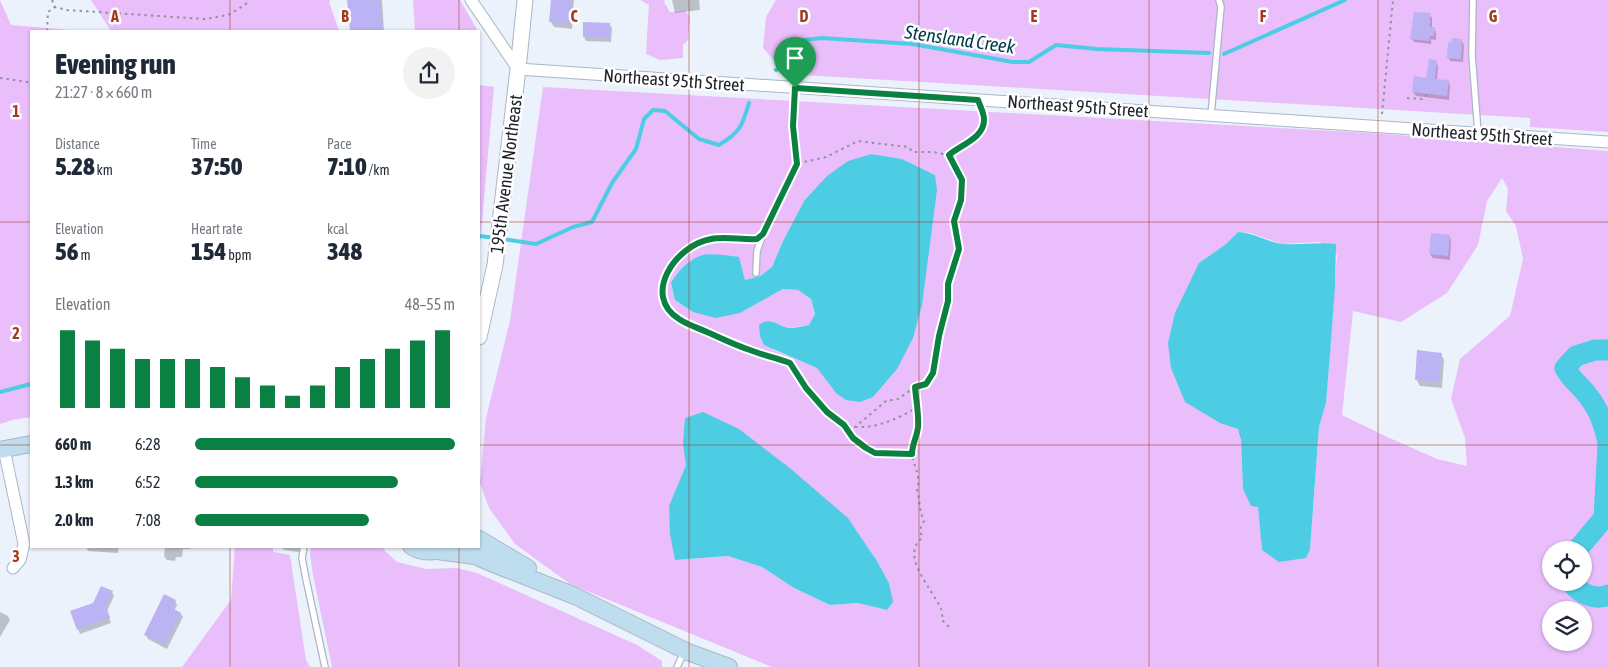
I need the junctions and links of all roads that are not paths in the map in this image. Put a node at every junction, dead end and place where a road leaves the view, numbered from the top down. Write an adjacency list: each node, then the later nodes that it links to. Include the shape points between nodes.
1 (471, 0): 5 (street, 195th Avenue Northeast)
2 (525, 0): 5 (street, 195th Avenue Northeast)
3 (1219, 0): 7 (lane)
4 (1473, 0): 8 (lane, via 1472,55)
5 (518, 69): 6 (street, Northeast 95th Street); 12 (street, 195th Avenue Northeast, via 495,265)
6 (795, 88): 7 (street, Northeast 95th Street); 10 (lane, via 793,126 797,164)
7 (1211, 115): 8 (street, Northeast 95th Street)
8 (1478, 133): 9 (street, Northeast 95th Street)
9 (1608, 142)
10 (763, 234): 11 (lane, via 757,251); 13 (lane, via 757,239 710,239 691,246 667,270 663,284 668,310 680,320)
11 (756, 273)
12 (480, 332)
13 (752, 351)
14 (30, 444): 15 (main road)
15 (2, 450): 20 (street, via 24,544)
16 (480, 540): 21 (main road)
17 (304, 548): 24 (lane, via 302,558)
18 (416, 548): 19 (main road, via 426,552)
19 (443, 549): 21 (main road, via 475,556)
20 (14, 568)
21 (575, 596): 22 (main road)
22 (685, 650): 23 (main road); 25 (lane)
23 (712, 664): 26 (main road)
24 (325, 667)
25 (677, 667)
26 (730, 667)

